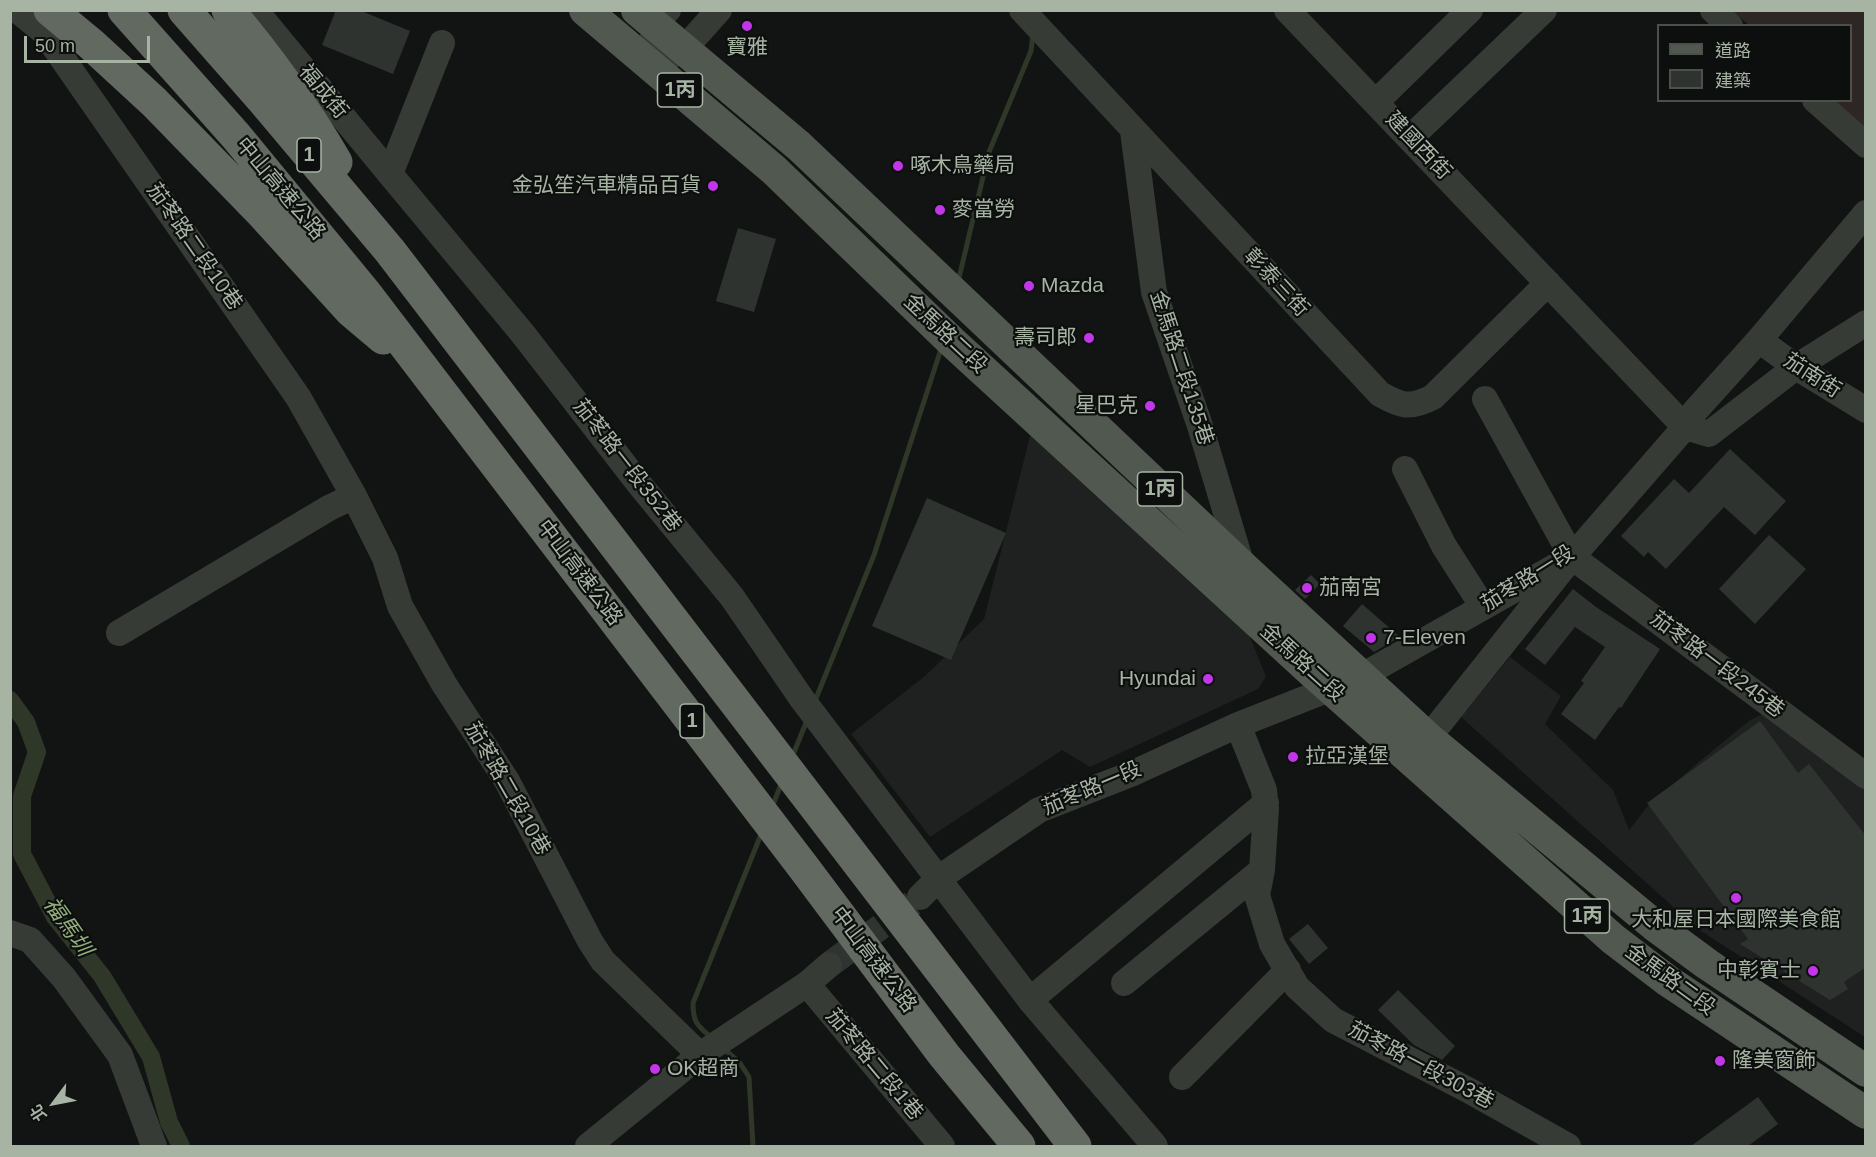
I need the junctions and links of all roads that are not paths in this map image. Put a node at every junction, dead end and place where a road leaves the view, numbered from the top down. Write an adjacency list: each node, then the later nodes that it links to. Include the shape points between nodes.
1 (17, 10): 36 (street, 茄苳路二段10巷, via 44,32 298,397)
2 (124, 10): 31 (highway, 中山高速公路 / 1, via 236,136)
3 (184, 10): 26 (highway, 中山高速公路 / 1)
4 (228, 10): 26 (highway, via 313,124)
5 (255, 10): 24 (street, 福成街)
6 (585, 10): 18 (main road, 1丙)
7 (719, 10): 17 (street)
8 (1287, 10): 19 (street, 建國西街)
9 (1470, 10): 19 (street)
10 (1544, 10): 22 (street)
11 (1713, 10): 15 (street)
12 (52, 12): 31 (highway, via 154,102 351,311)
13 (653, 15): 17 (main road, 1丙); 18 (street)
14 (1030, 19): 21 (street, 彰泰三街)
15 (1728, 24)
16 (442, 43): 24 (street)
17 (684, 49): 18 (street); 38 (main road, 金馬路二段 / 1丙, via 799,146)
18 (651, 66): 42 (main road, 金馬路二段 / 1丙, via 774,170 945,335)
19 (1376, 102): 22 (street, 建國西街)
20 (1817, 102): 23 (street)
21 (1133, 131): 27 (street, 彰泰三街, via 1380,394 1396,403 1417,406 1433,398); 38 (street, 金馬路二段135巷, via 1154,292)
22 (1410, 138): 27 (street, 建國西街)
23 (1866, 145)
24 (390, 174): 48 (street, 茄苳路一段352巷, via 732,597 802,699)
25 (1866, 213): 29 (street)
26 (390, 251): 64 (highway, 中山高速公路 / 1)
27 (1548, 283): 34 (street, 建國西街)
28 (1866, 323): 30 (street)
29 (1759, 340): 30 (street, 茄南街); 34 (street, via 1695,411)
30 (1797, 367): 33 (street, 茄南街); 34 (street)
31 (428, 375): 63 (highway, 中山高速公路 / 1, via 944,1055)
32 (1485, 399): 37 (street)
33 (1866, 410)
34 (1697, 430): 37 (street, 茄苳路一段, via 1630,488)
35 (1406, 469): 39 (street, via 1444,546)
36 (354, 496): 40 (street); 56 (street, 茄苳路二段10巷, via 385,558 400,606 444,684 507,781 590,941 603,961)
37 (1572, 557): 39 (street, 茄苳路一段); 44 (street); 45 (street, 茄苳路一段245巷)
38 (1242, 566): 41 (main road, 金馬路二段 / 1丙)
39 (1483, 607): 41 (street, 茄苳路一段)
40 (119, 633)
41 (1360, 676): 42 (street, 茄苳路一段); 44 (main road, 金馬路二段 / 1丙)
42 (1331, 690): 43 (street, 茄苳路一段); 59 (main road, 金馬路二段 / 1丙, via 1613,939 1668,981)
43 (1238, 725): 46 (street, 茄苳路一段303巷); 48 (street, 茄苳路一段, via 1131,774 1039,810)
44 (1428, 738): 57 (main road, 金馬路二段 / 1丙, via 1654,925)
45 (1864, 774)
46 (1266, 803): 47 (street, 茄苳路一段303巷); 55 (street)
47 (1262, 870): 52 (street, 茄苳路一段303巷, via 1257,895 1272,944); 53 (street)
48 (939, 878): 49 (street, 茄苳路一段); 55 (street, 茄苳路一段352巷)
49 (920, 897)
50 (10, 933): 60 (street, via 30,940 64,978 120,1055)
51 (830, 965): 54 (street)
52 (1288, 970): 58 (street); 66 (street, 茄苳路一段303巷, via 1297,987 1333,1020)
53 (1124, 983)
54 (807, 984): 56 (street); 62 (street, 茄苳路二段1巷)
55 (1030, 1000): 65 (street, 茄苳路一段352巷)
56 (712, 1048): 61 (street)
57 (1866, 1071)
58 (1182, 1077)
59 (1866, 1113)
60 (154, 1146)
61 (588, 1146)
62 (942, 1146)
63 (1019, 1146)
64 (1075, 1146)
65 (1155, 1146)
66 (1568, 1146)

